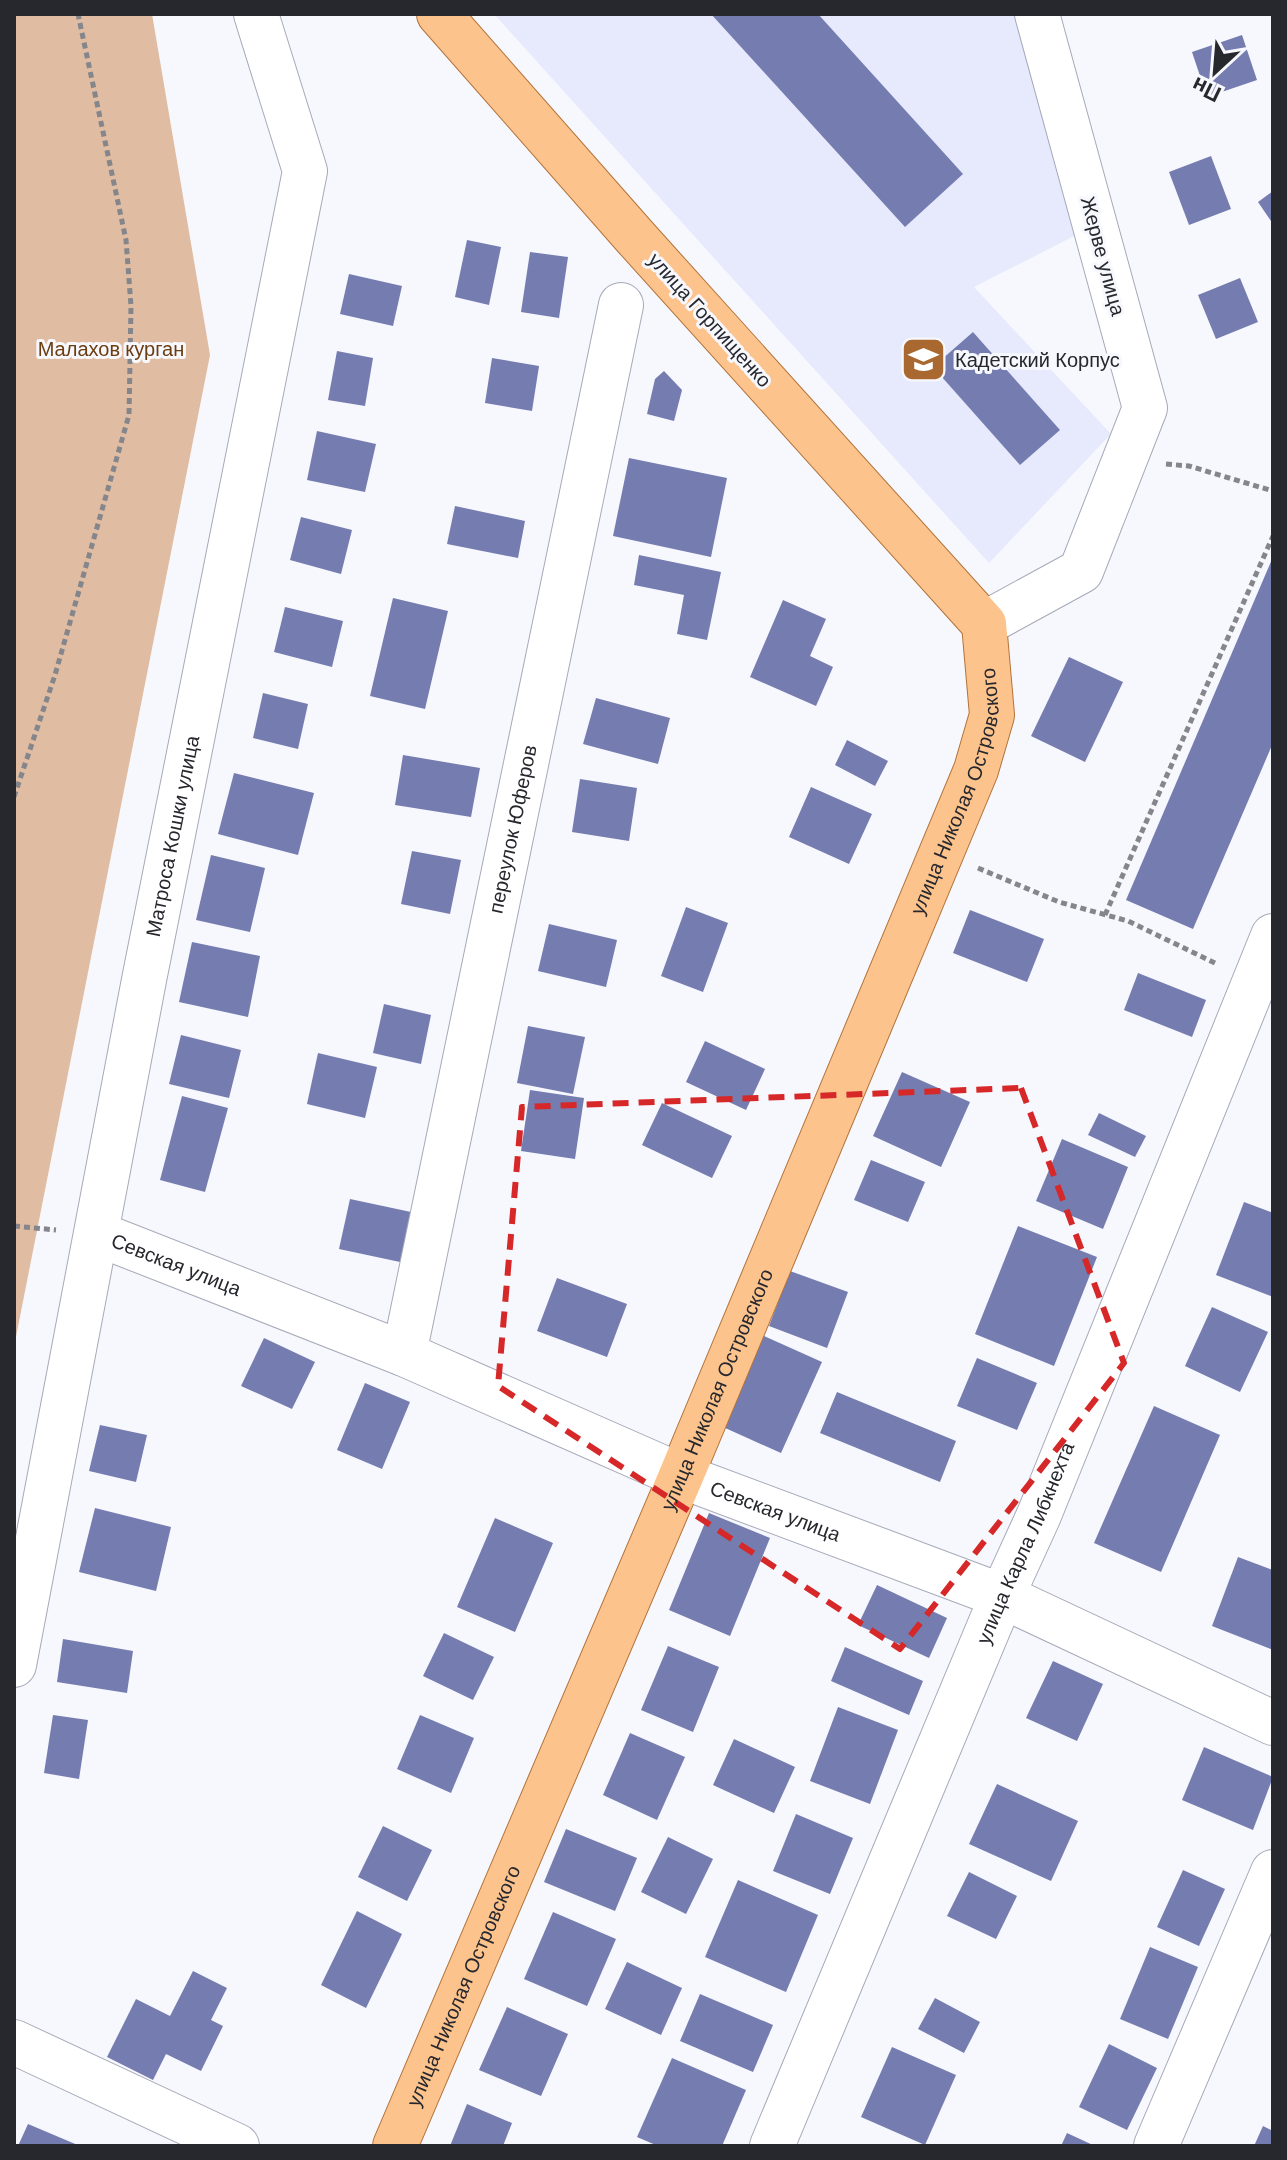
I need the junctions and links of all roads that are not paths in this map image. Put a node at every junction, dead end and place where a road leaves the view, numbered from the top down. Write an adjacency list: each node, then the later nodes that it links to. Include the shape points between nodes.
1 (256, 14): 7 (street, Матроса Кошки улица, via 305,171)
2 (439, 14): 5 (main road, улица Горпищенко)
3 (1037, 14): 5 (street, Жерве улица, via 1145,408 1081,571)
4 (621, 305): 8 (street, переулок Юферов)
5 (984, 624): 9 (main road, улица Николая Островского, via 992,715 976,770)
6 (1273, 936): 10 (street, улица Карла Либкнехта)
7 (98, 1234): 8 (street, Севская улица); 11 (street, Матроса Кошки улица)
8 (404, 1354): 9 (street, Севская улица)
9 (681, 1476): 10 (street, Севская улица); 16 (main road, улица Николая Островского)
10 (1002, 1596): 12 (street, Севская улица); 17 (street, улица Карла Либкнехта)
11 (14, 1665)
12 (1273, 1723)
13 (1273, 1872): 18 (street)
14 (14, 2042): 15 (street)
15 (237, 2146)
16 (395, 2146)
17 (772, 2146)
18 (1156, 2146)

